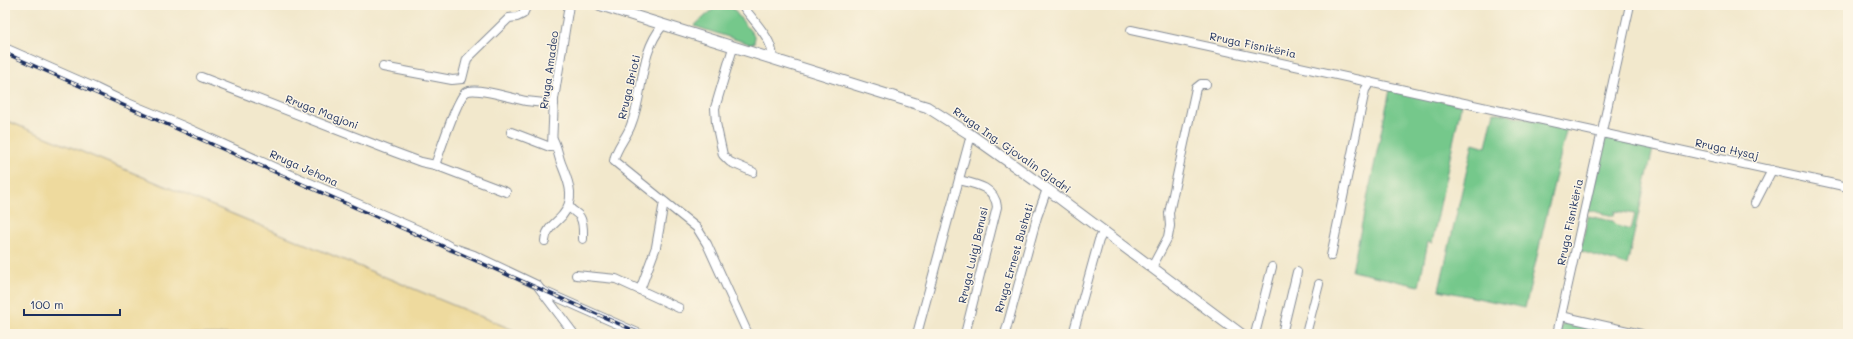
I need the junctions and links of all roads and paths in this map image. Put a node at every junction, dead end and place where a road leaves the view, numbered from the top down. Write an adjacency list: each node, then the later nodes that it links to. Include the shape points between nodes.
1 (527, 5): 11 (street, via 524,14 508,18 466,59 462,79 452,80)
2 (569, 5): 15 (street, Rruga Amadeo)
3 (600, 5): 6 (main road, Rruga Ing. Gjovalin Gjadri)
4 (742, 5): 10 (street, via 767,38)
5 (1630, 5): 17 (street, Rruga Fisnikëria)
6 (663, 25): 9 (main road, Rruga Ing. Gjovalin Gjadri); 27 (street, Rruga Brioti, via 657,32 644,64 635,116 614,162)
7 (1132, 30): 13 (street, Rruga Fisnikëria)
8 (5, 48): 40 (street, Rruga Jehona, via 104,91 122,102 181,125 430,235 451,247 524,278 538,285)
9 (736, 48): 10 (main road, Rruga Ing. Gjovalin Gjadri); 22 (street, via 732,51 715,108 716,123 723,155 730,162)
10 (772, 59): 18 (main road, Rruga Ing. Gjovalin Gjadri, via 927,107)
11 (383, 67)
12 (201, 77): 20 (street, Rruga Magjoni, via 394,152)
13 (1370, 82): 17 (street, Rruga Fisnikëria); 33 (street, via 1365,90)
14 (1206, 84): 35 (street, via 1196,88 1169,213 1170,232)
15 (554, 104): 19 (street, Rruga Amadeo); 20 (street, via 487,92 465,93 456,108)
16 (511, 132): 19 (street, via 550,147)
17 (1602, 133): 21 (street, Rruga Hysaj); 42 (street, Rruga Fisnikëria)
18 (971, 135): 23 (street); 25 (main road, Rruga Ing. Gjovalin Gjadri)
19 (552, 138): 29 (street, Rruga Amadeo, via 569,179)
20 (436, 165): 26 (street, Rruga Magjoni)
21 (1772, 170): 24 (street, Rruga Hysaj); 28 (street)
22 (753, 172)
23 (959, 180): 46 (street); 47 (street, Rruga Luigj Benusi, via 991,192 997,207)
24 (1848, 187)
25 (1047, 189): 30 (main road, Rruga Ing. Gjovalin Gjadri); 48 (street, Rruga Ernest Bushati)
26 (506, 192)
27 (664, 202): 39 (street, via 656,247); 45 (street, Rruga Brioti, via 693,224 703,236)
28 (1755, 203)
29 (569, 206): 31 (street, via 580,216); 32 (street, via 549,228)
30 (1104, 231): 35 (main road, Rruga Ing. Gjovalin Gjadri); 49 (street, via 1099,240)
31 (583, 239)
32 (545, 241)
33 (1332, 256)
34 (1272, 267): 51 (street)
35 (1152, 268): 50 (main road, Rruga Ing. Gjovalin Gjadri)
36 (1297, 272): 52 (street)
37 (576, 275): 39 (street, via 616,280)
38 (1319, 284): 53 (street)
39 (640, 290): 41 (street)
40 (543, 291): 43 (street, Rruga Jehona); 44 (street)
41 (679, 308)
42 (1561, 316): 54 (street, Rruga Fisnikëria); 55 (street)
43 (574, 334)
44 (640, 334)
45 (748, 334)
46 (918, 334)
47 (965, 334)
48 (1005, 334)
49 (1073, 334)
50 (1241, 334)
51 (1255, 334)
52 (1282, 334)
53 (1306, 334)
54 (1557, 334)
55 (1641, 334)

